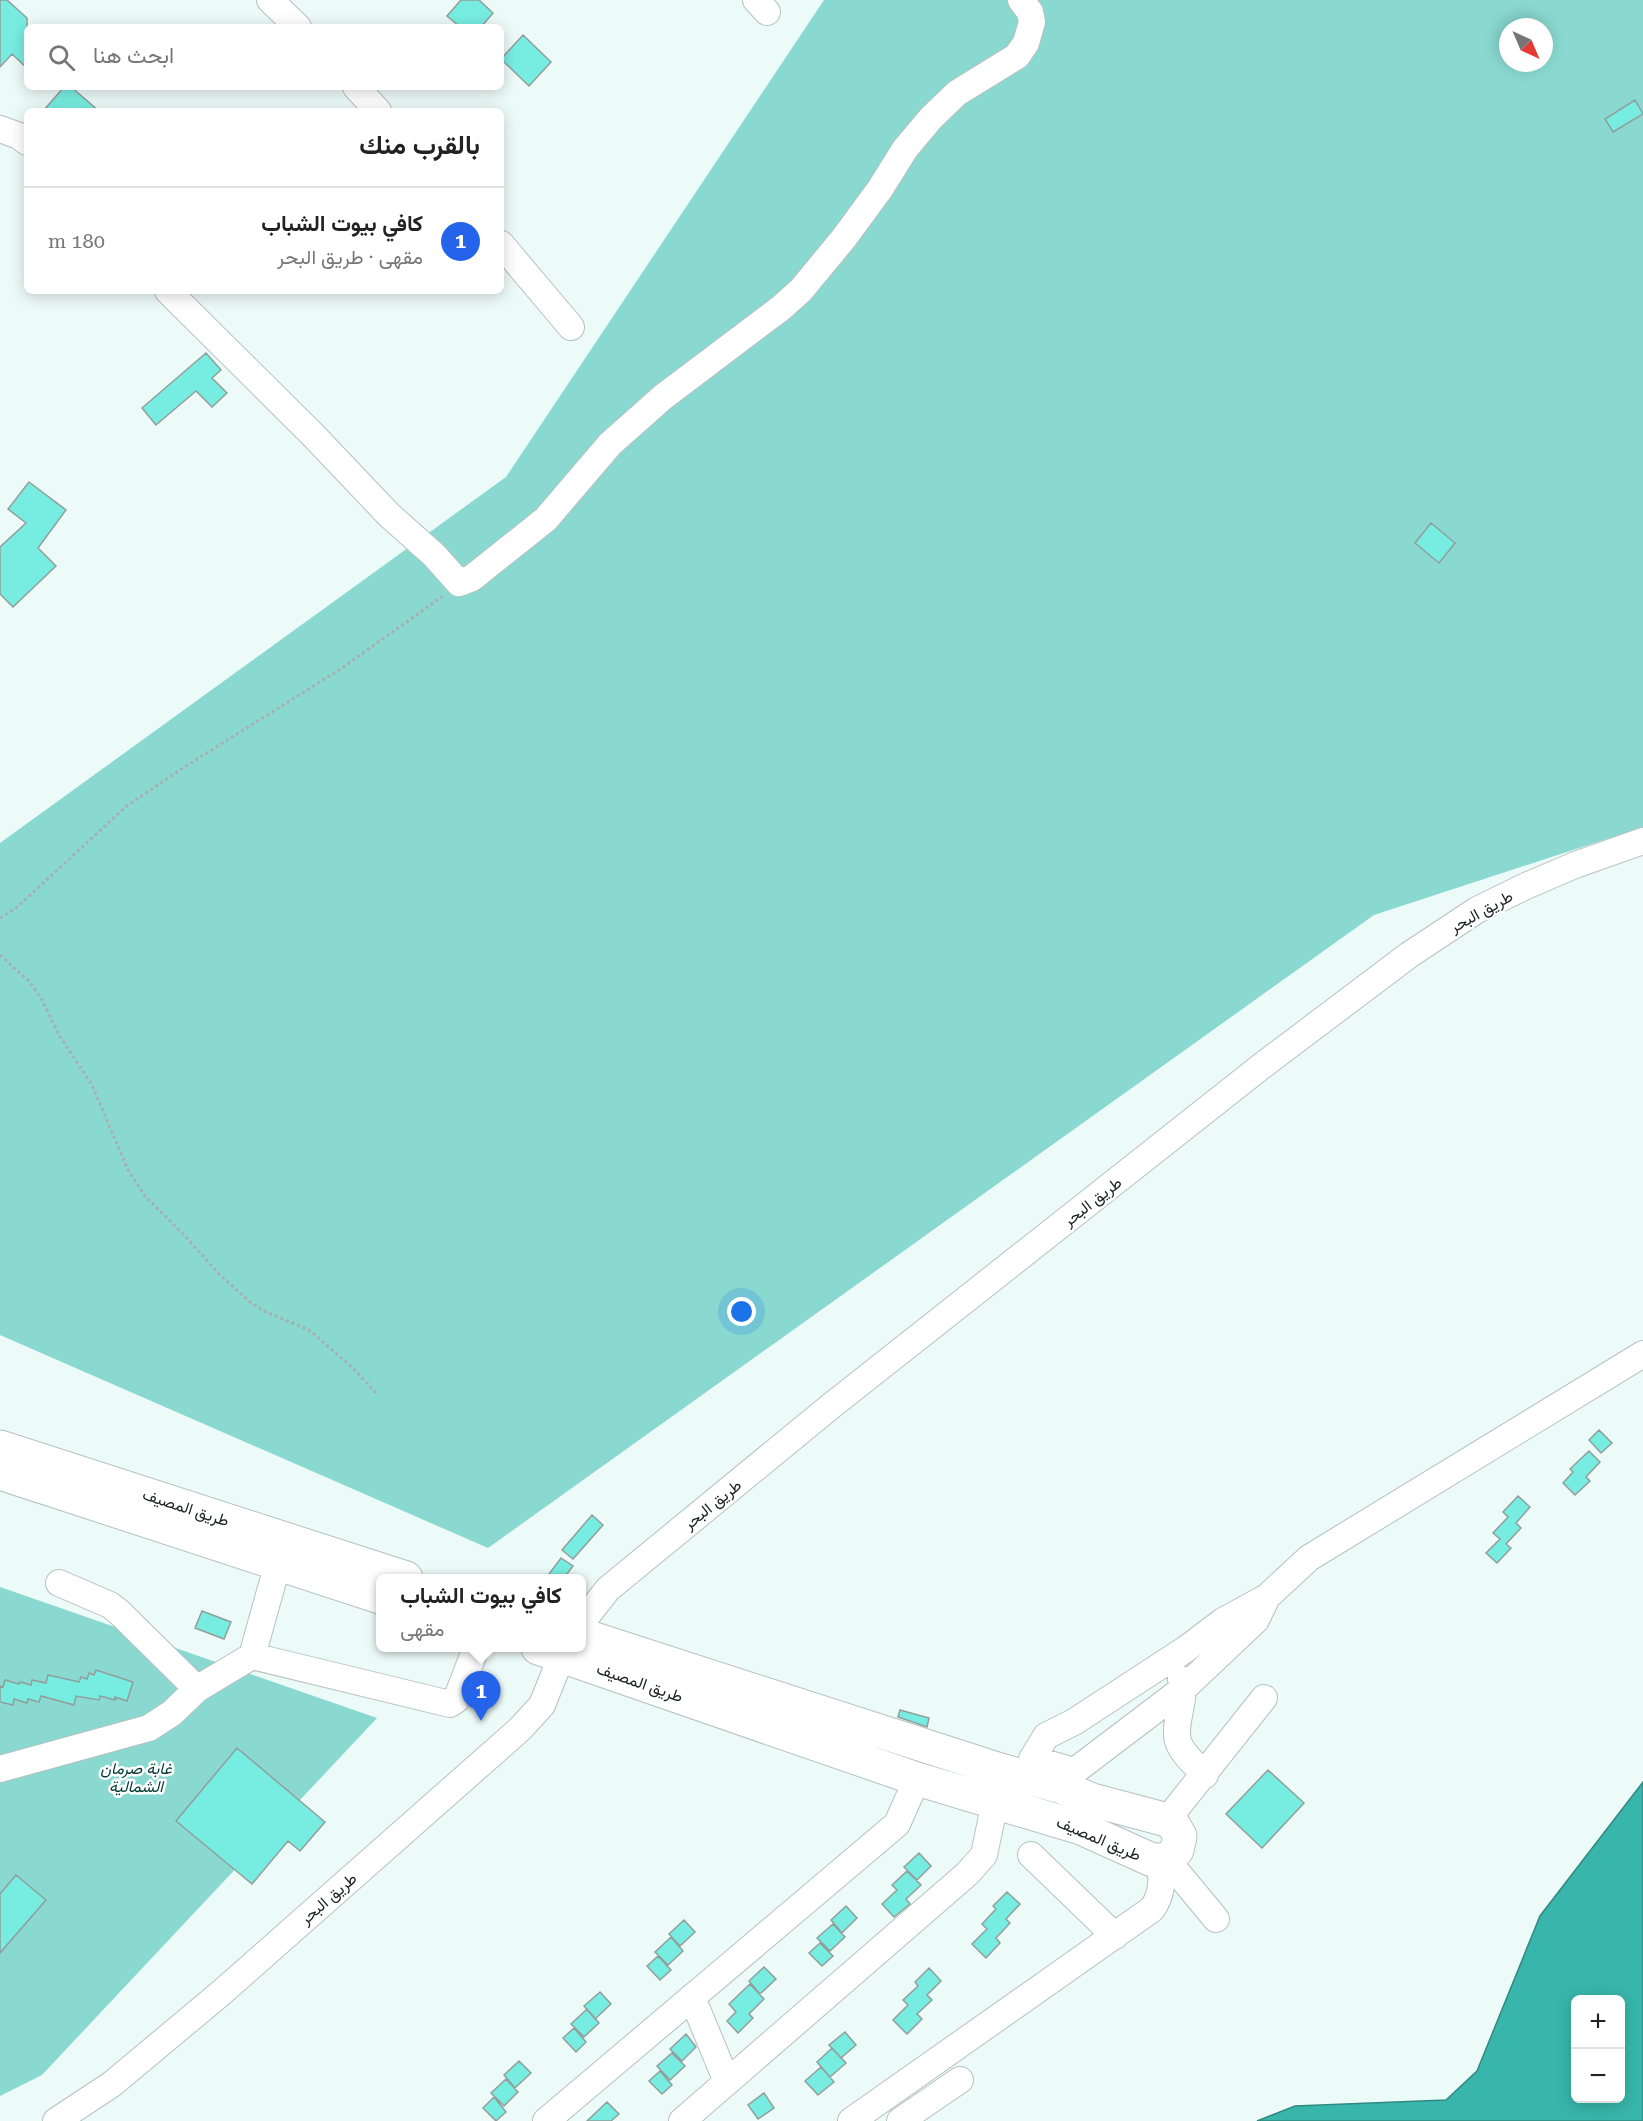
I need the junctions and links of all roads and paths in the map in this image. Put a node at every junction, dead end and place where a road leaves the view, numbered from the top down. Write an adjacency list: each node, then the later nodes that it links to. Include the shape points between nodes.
1 (270, 0): 3 (street)
2 (1021, 0): 11 (street, via 1032,22 1017,56 957,93 931,118 801,290 663,397 610,444 546,519)
3 (295, 24)
4 (359, 90): 5 (street)
5 (375, 108)
6 (0, 129): 7 (street)
7 (24, 140)
8 (504, 248): 10 (street)
9 (171, 294): 11 (street)
10 (571, 327)
11 (459, 584): 13 (path, via 339,670 128,805 16,908)
12 (1643, 841): 24 (street, طريق البحر, via 1526,886 1477,910 1408,955 1253,1072 831,1406 608,1588)
13 (0, 918)
14 (0, 955): 16 (path, via 29,981 41,998 92,1086 128,1170 145,1196 250,1302 309,1330)
15 (1643, 1354): 23 (street, via 1309,1558)
16 (377, 1394)
17 (0, 1447): 20 (main road, طريق المصيف)
18 (0, 1473): 19 (main road, طريق المصيف)
19 (278, 1563): 22 (main road, طريق المصيف); 30 (street)
20 (394, 1574)
21 (59, 1583): 32 (street, via 119,1611)
22 (376, 1595)
23 (1267, 1597): 29 (street); 31 (street, via 1256,1620)
24 (586, 1617)
25 (474, 1652): 30 (street, via 456,1700 450,1704)
26 (561, 1652): 49 (street, طريق البحر, via 542,1705 520,1729 212,2001 112,2084)
27 (579, 1652): 36 (main road, طريق المصيف)
28 (584, 1652): 37 (main road, طريق المصيف)
29 (1175, 1655): 31 (street); 31 (street, via 1074,1722 1046,1736 1032,1759 1077,1770)
30 (252, 1656): 32 (street)
31 (1184, 1688): 35 (street, via 1178,1741)
32 (197, 1689): 34 (street, via 172,1713 148,1728)
33 (1264, 1698): 35 (street)
34 (0, 1769)
35 (1205, 1775): 41 (street)
36 (917, 1779): 38 (main road, طريق المصيف); 46 (street, via 897,1824)
37 (1062, 1787): 39 (main road, طريق المصيف); 40 (main road)
38 (995, 1802): 40 (main road, طريق المصيف); 48 (street, via 980,1861)
39 (1087, 1814): 40 (main road, طريق المصيف); 41 (main road, طريق المصيف); 43 (main road, طريق المصيف, via 1152,1860)
40 (1049, 1817)
41 (1167, 1820): 43 (main road, via 1180,1836 1178,1850)
42 (1031, 1855): 45 (street)
43 (1163, 1861): 44 (street); 45 (street, via 1157,1902)
44 (1216, 1919)
45 (1115, 1936): 47 (street)
46 (692, 1996): 48 (street); 50 (street)
47 (929, 2066): 52 (street); 53 (street, via 953,2085)
48 (727, 2082): 51 (street)
49 (56, 2121)
50 (546, 2121)
51 (682, 2121)
52 (851, 2121)
53 (900, 2121)

